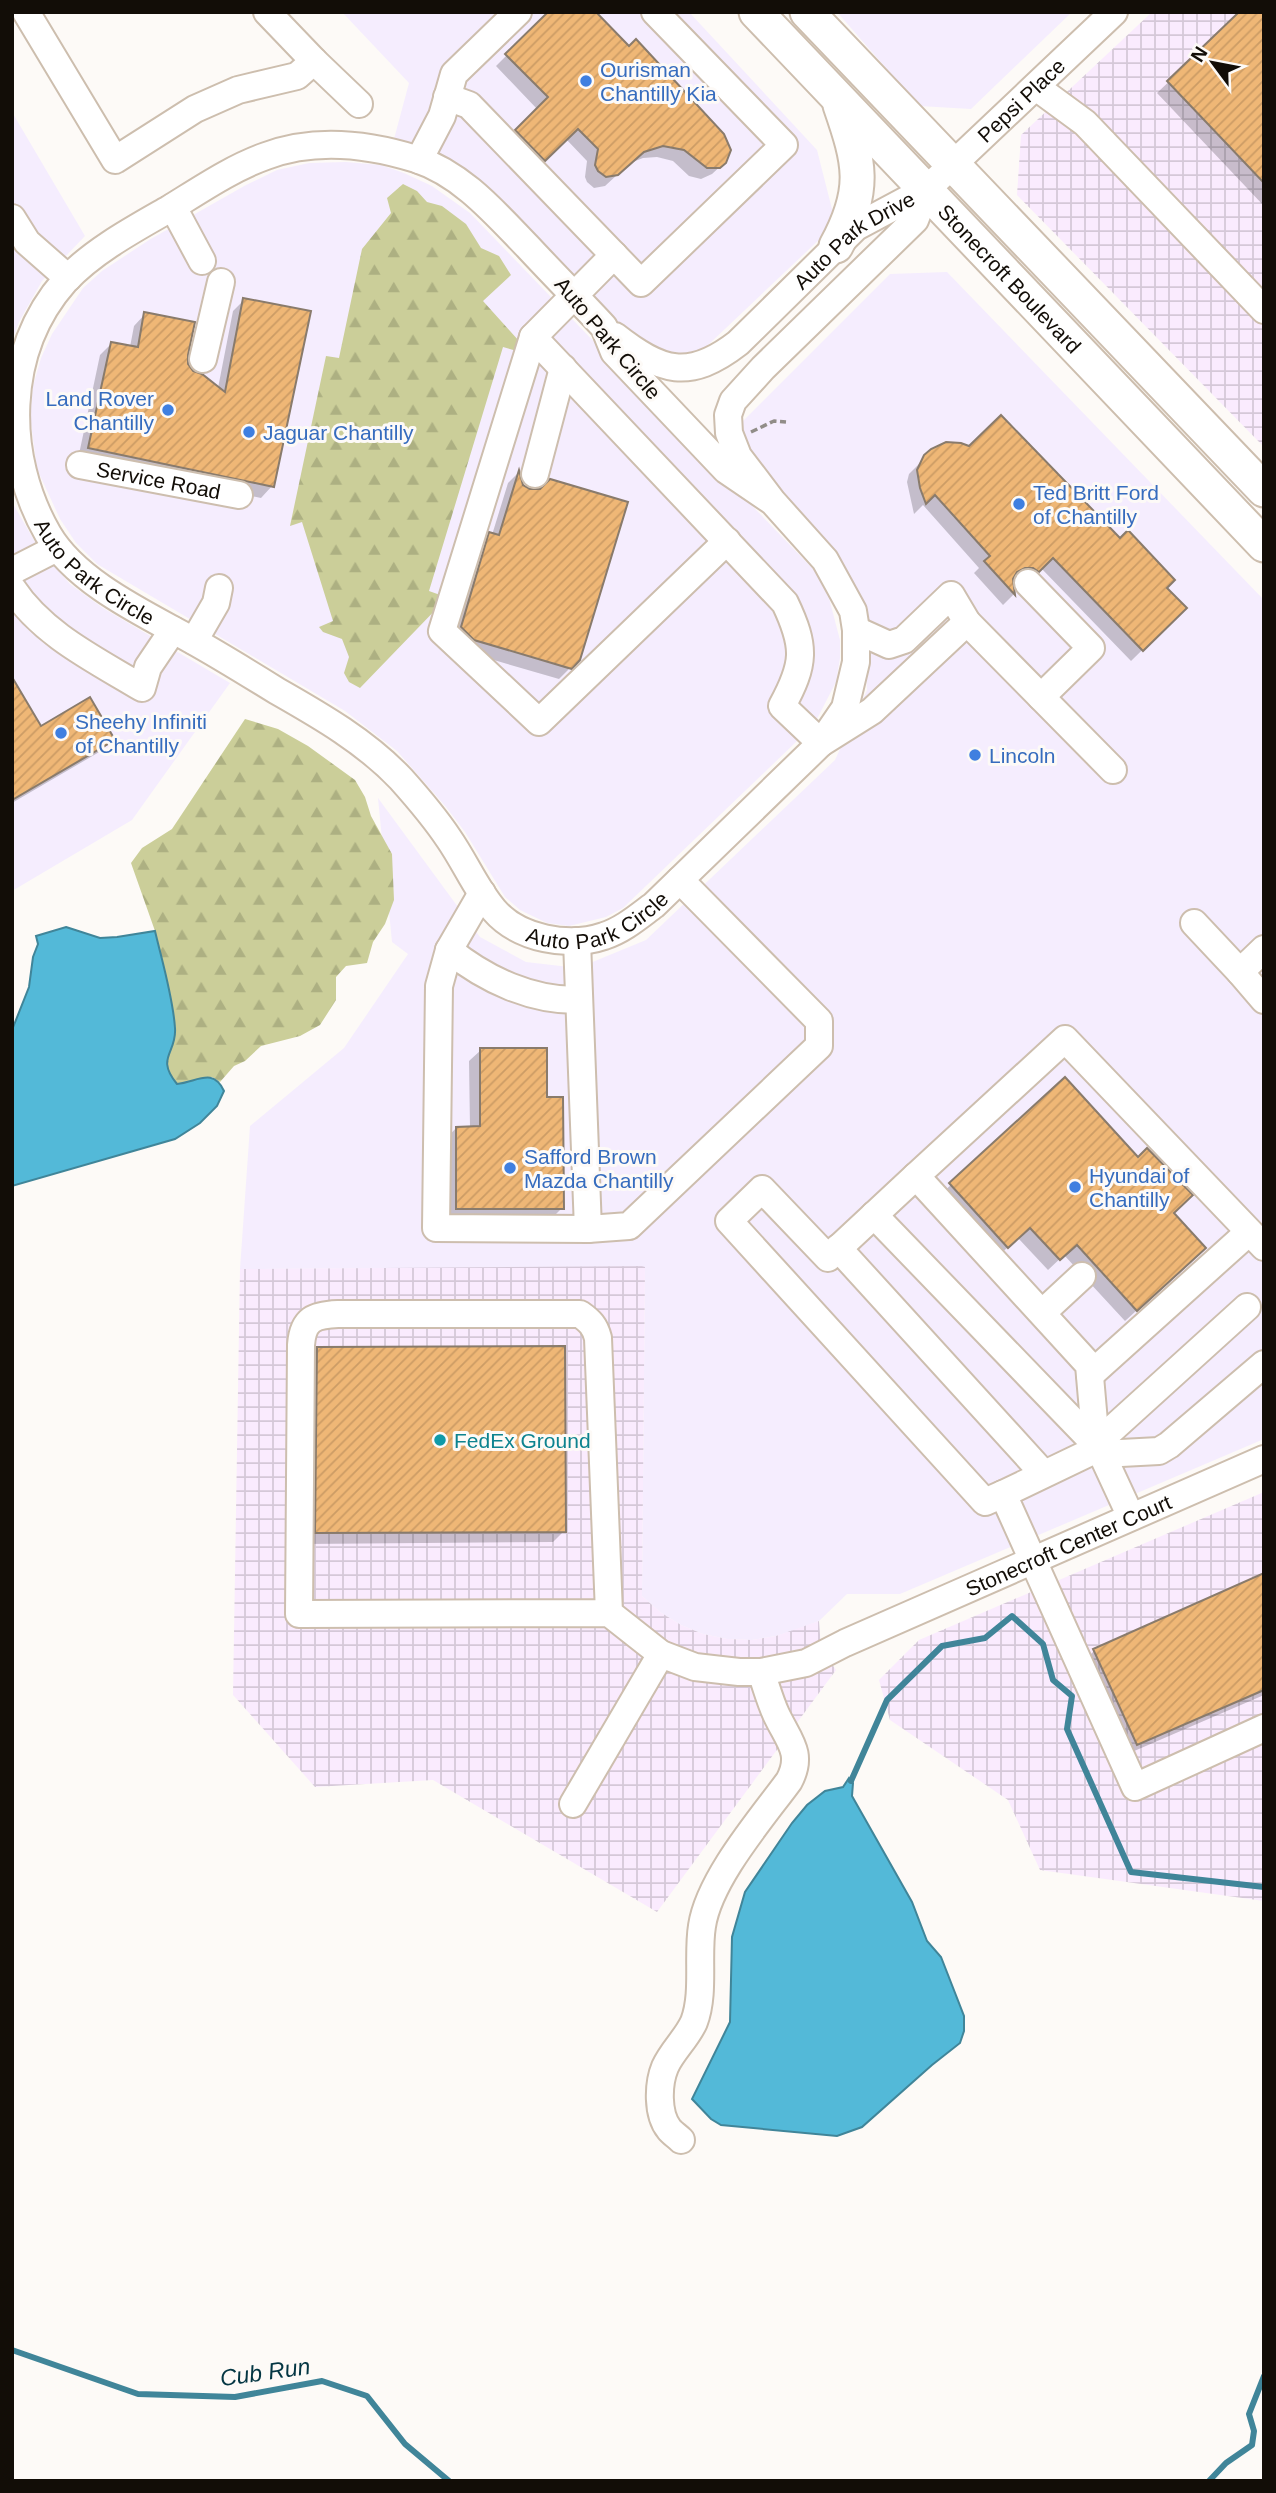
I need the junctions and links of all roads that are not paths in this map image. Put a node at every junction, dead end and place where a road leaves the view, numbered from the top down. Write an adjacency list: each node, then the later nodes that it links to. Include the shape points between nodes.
1 (26, 12): 8 (street, via 115,160 195,108 238,90 296,76)
2 (267, 12): 8 (street)
3 (518, 12): 11 (street, via 454,74)
4 (655, 12): 19 (street, via 784,145 641,283)
5 (755, 12): 10 (main road, Stonecroft Boulevard)
6 (807, 12): 14 (main road, Stonecroft Boulevard)
7 (1114, 12): 9 (street, Pepsi Place)
8 (314, 61): 12 (street)
9 (1036, 87): 14 (street, Pepsi Place); 24 (street, via 1085,123)
10 (836, 96): 15 (main road, Stonecroft Boulevard); 18 (main road, via 859,174 854,209)
11 (447, 97): 13 (street); 19 (street, via 469,105)
12 (359, 104)
13 (419, 160): 16 (street, Auto Park Circle, via 337,144 300,147 266,155); 23 (street, Auto Park Circle, via 479,198)
14 (953, 164): 15 (street, Pepsi Place); 32 (main road, Stonecroft Boulevard)
15 (927, 190): 18 (street, Auto Park Drive, via 856,227); 29 (street, Auto Park Drive, via 915,220 733,401 729,433); 37 (main road, Stonecroft Boulevard)
16 (173, 206): 20 (street); 21 (street, Auto Park Circle)
17 (12, 218): 21 (street, via 27,242)
18 (836, 246): 25 (street, Auto Park Drive, via 716,360 690,368 657,364)
19 (614, 255): 23 (street)
20 (202, 261)
21 (68, 278): 33 (street, Auto Park Circle, via 46,305 30,337 19,377 15,410)
22 (220, 282): 27 (street)
23 (573, 294): 25 (street, Auto Park Circle); 26 (street)
24 (1264, 310)
25 (604, 327): 35 (street, Auto Park Circle, via 614,352 726,470)
26 (533, 337): 28 (street); 36 (street, via 442,631 539,722)
27 (203, 359)
28 (563, 368): 31 (street); 36 (street)
29 (738, 456): 35 (street, Auto Park Circle)
30 (80, 465): 34 (street, Service Road)
31 (535, 474)
32 (1264, 491)
33 (20, 492): 38 (street, Auto Park Circle)
34 (239, 495)
35 (773, 502): 44 (street, Auto Park Circle, via 825,560 853,611)
36 (727, 541): 47 (street, via 785,603 792,618 801,655 782,706)
37 (1264, 545)
38 (57, 548): 39 (street); 45 (street, Auto Park Circle, via 103,588)
39 (12, 570)
40 (1028, 583): 46 (street, via 1091,648)
41 (219, 587): 45 (street, via 216,603)
42 (12, 588): 45 (street, via 22,603 66,642 142,688 148,667)
43 (967, 622): 44 (street, via 951,594 904,640 889,645); 46 (street); 47 (street, via 872,711)
44 (856, 630): 47 (street, Auto Park Circle, via 852,686 845,708)
45 (183, 636): 50 (street, Auto Park Circle, via 347,733 388,765 449,839)
46 (1041, 697): 48 (street)
47 (821, 743): 49 (street, Auto Park Circle)
48 (1113, 770)
49 (680, 880): 52 (street, Auto Park Circle, via 626,926); 60 (street, via 819,1021 819,1046 629,1226)
50 (482, 893): 52 (street, Auto Park Circle, via 495,912 513,926 555,940); 54 (street)
51 (1194, 923): 55 (street)
52 (578, 941): 56 (street)
53 (1264, 949): 55 (street)
54 (449, 950): 56 (street, via 482,973 526,992 547,999); 60 (street, via 438,998 436,1228)
55 (1240, 972): 57 (street)
56 (579, 1000): 60 (street)
57 (1264, 1000)
58 (916, 1176): 59 (street); 61 (street, via 1065,1039); 65 (street)
59 (874, 1215): 62 (street); 68 (street)
60 (588, 1228)
61 (1256, 1239): 67 (street)
62 (838, 1248): 70 (street); 71 (street, via 828,1258 762,1189 729,1222 985,1502)
63 (1082, 1276): 65 (street)
64 (1247, 1307): 68 (street)
65 (1042, 1313): 67 (street, via 1089,1365)
66 (1264, 1364): 68 (street, via 1159,1451)
67 (1090, 1375): 68 (street)
68 (1100, 1448): 70 (street); 72 (street)
69 (1264, 1459): 72 (street, Stonecroft Center Court)
70 (1043, 1473): 71 (street)
71 (1003, 1493): 73 (street)
72 (1131, 1517): 73 (street, Stonecroft Center Court)
73 (1033, 1560): 76 (street, Stonecroft Center Court, via 806,1662); 77 (street, via 1135,1787)
74 (609, 1613): 74 (street, via 299,1614 301,1345 309,1321 338,1314 580,1314 588,1319 598,1338); 75 (street, Stonecroft Center Court)
75 (661, 1654): 76 (street, Stonecroft Center Court, via 695,1667); 78 (street)
76 (761, 1672): 79 (street, via 795,1750 796,1768 732,1861 712,1894 702,1923 694,2022 665,2068 660,2095 662,2115)
77 (1264, 1728)
78 (573, 1804)
79 (681, 2140)

